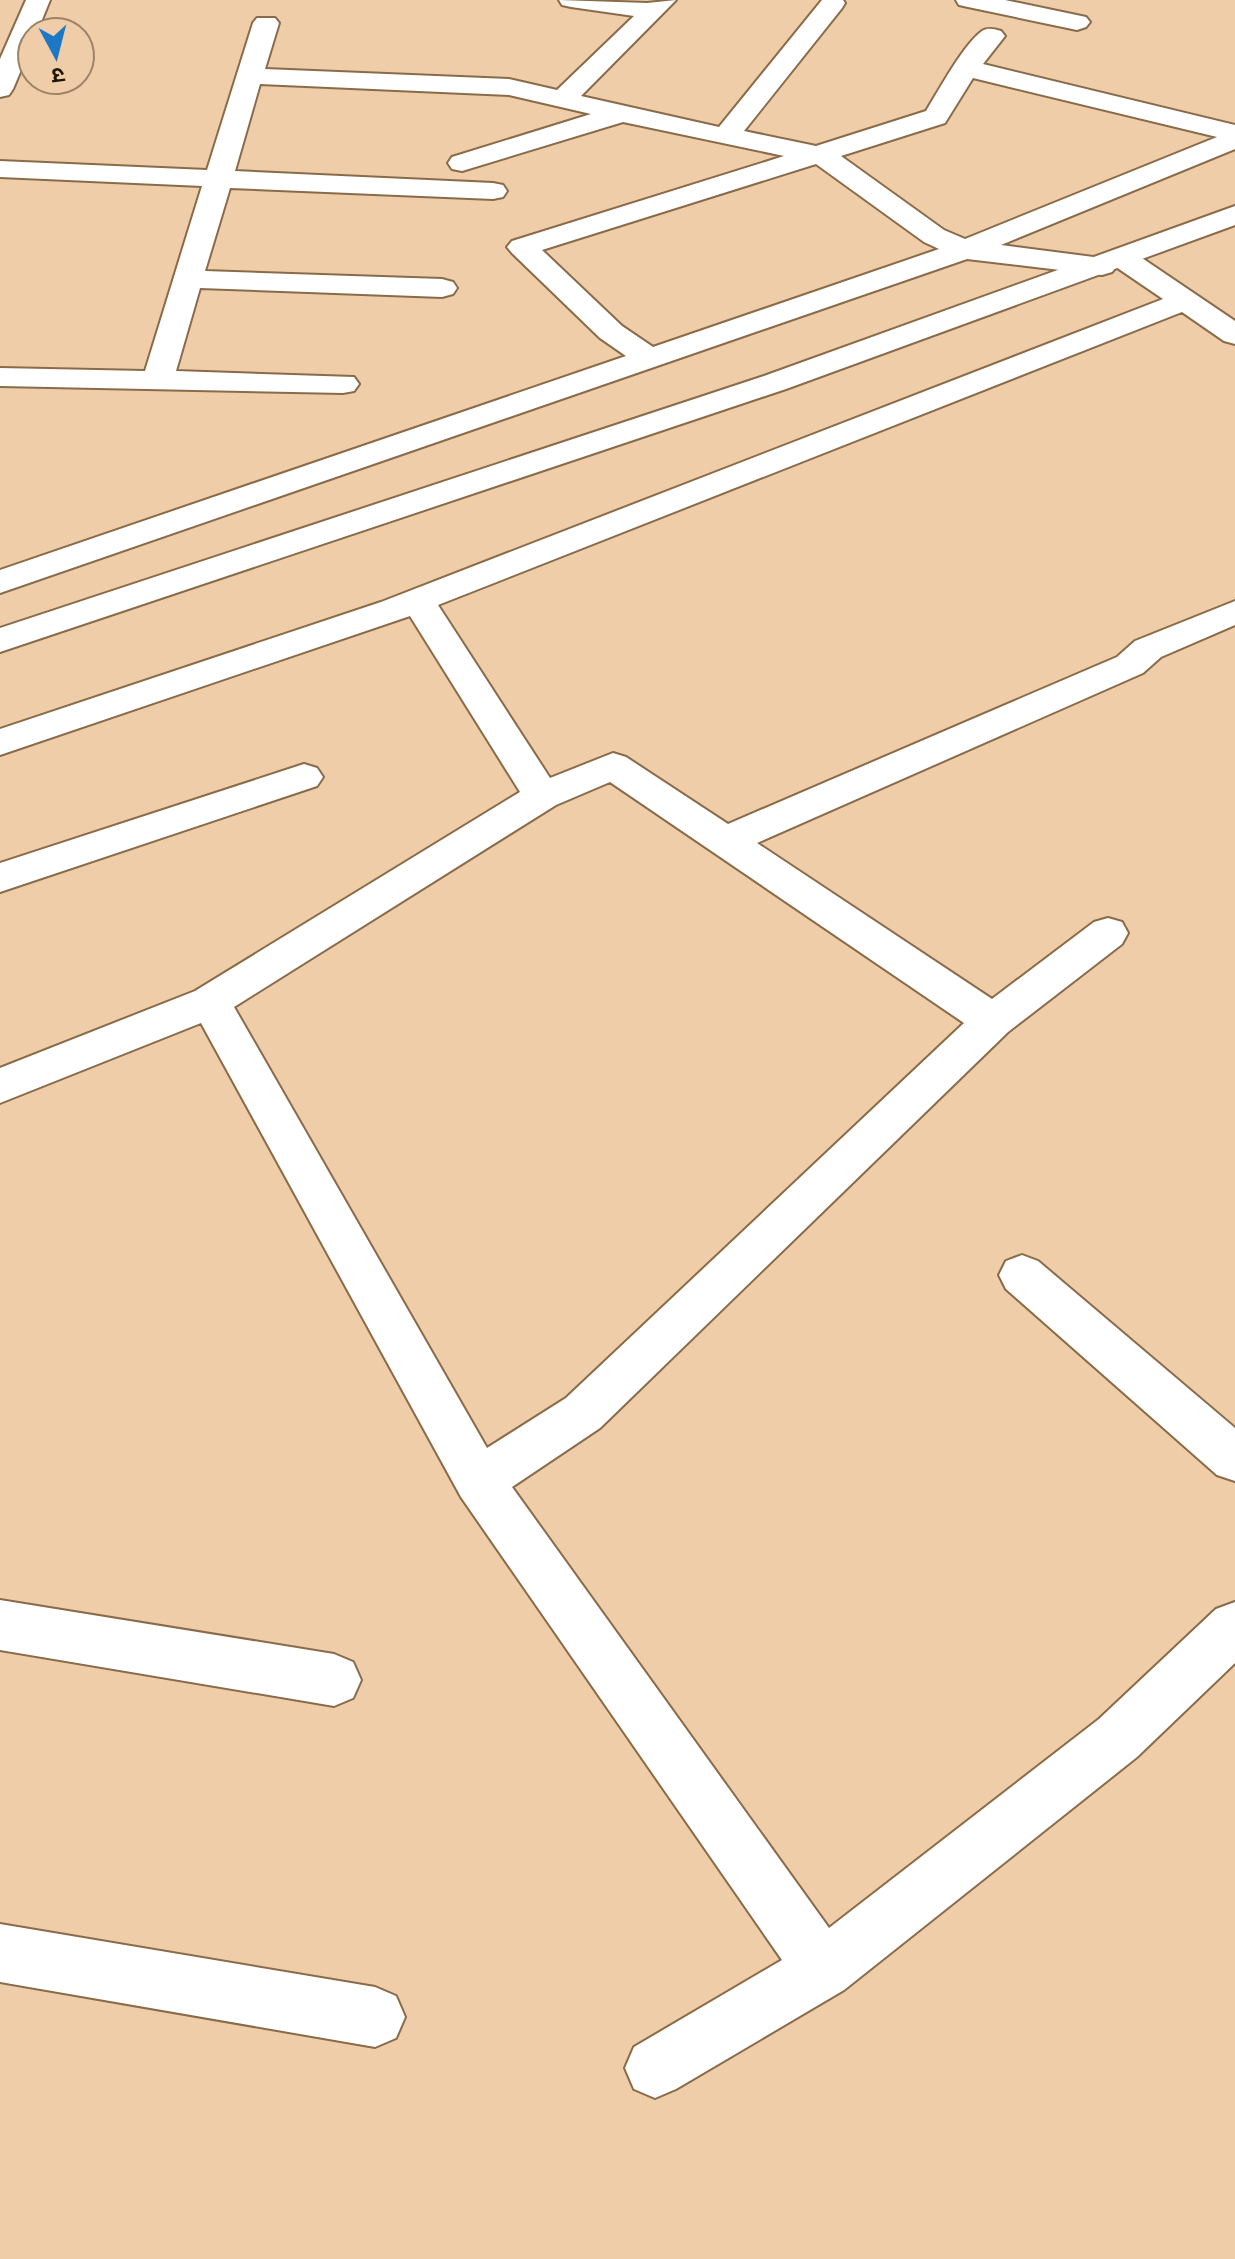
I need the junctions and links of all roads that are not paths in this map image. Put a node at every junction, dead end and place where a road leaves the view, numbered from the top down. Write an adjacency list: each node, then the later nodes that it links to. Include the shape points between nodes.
1 (38, 0): 12 (street)
2 (571, 0): 5 (street)
3 (968, 0): 6 (street)
4 (833, 3): 15 (street)
5 (659, 5): 13 (street)
6 (1046, 8): 7 (street)
7 (1077, 22)
8 (266, 23): 11 (street)
9 (992, 36): 10 (street)
10 (966, 68): 16 (street); 17 (street, via 936,117)
11 (250, 76): 13 (street, via 509,87); 20 (street)
12 (0, 89)
13 (561, 101): 14 (street)
14 (619, 114): 15 (street); 18 (street)
15 (726, 136): 17 (street)
16 (1235, 136): 23 (street)
17 (822, 155): 23 (street, via 934,236); 29 (street, via 522,247 611,332)
18 (462, 163)
19 (0, 169): 20 (street)
20 (219, 179): 21 (street); 25 (street)
21 (493, 191)
22 (1235, 215): 24 (street)
23 (965, 250): 24 (street); 29 (street)
24 (1112, 262): 27 (street); 36 (street, via 613,438)
25 (188, 279): 26 (street); 31 (street)
26 (442, 288)
27 (1184, 301): 28 (street); 34 (street)
28 (1235, 335)
29 (649, 358): 33 (street)
30 (0, 377): 31 (street)
31 (157, 381): 32 (street)
32 (343, 384)
33 (0, 582)
34 (417, 600): 37 (street); 39 (street)
35 (1235, 612): 40 (street, via 1148,649 1130,665)
36 (0, 640)
37 (0, 742)
38 (304, 777): 41 (street)
39 (542, 796): 40 (street, via 613,766); 43 (street)
40 (724, 842): 44 (street)
41 (0, 878)
42 (1108, 933): 44 (street)
43 (210, 1002): 45 (street); 48 (street)
44 (993, 1021): 48 (street, via 583,1413)
45 (0, 1086)
46 (1022, 1275): 47 (street)
47 (1235, 1459)
48 (479, 1481): 53 (street)
49 (0, 1625): 51 (street)
50 (1235, 1627): 53 (street, via 1118,1738)
51 (334, 1680)
52 (0, 1953): 54 (street)
53 (823, 1969): 55 (street)
54 (375, 2017)
55 (655, 2068)

